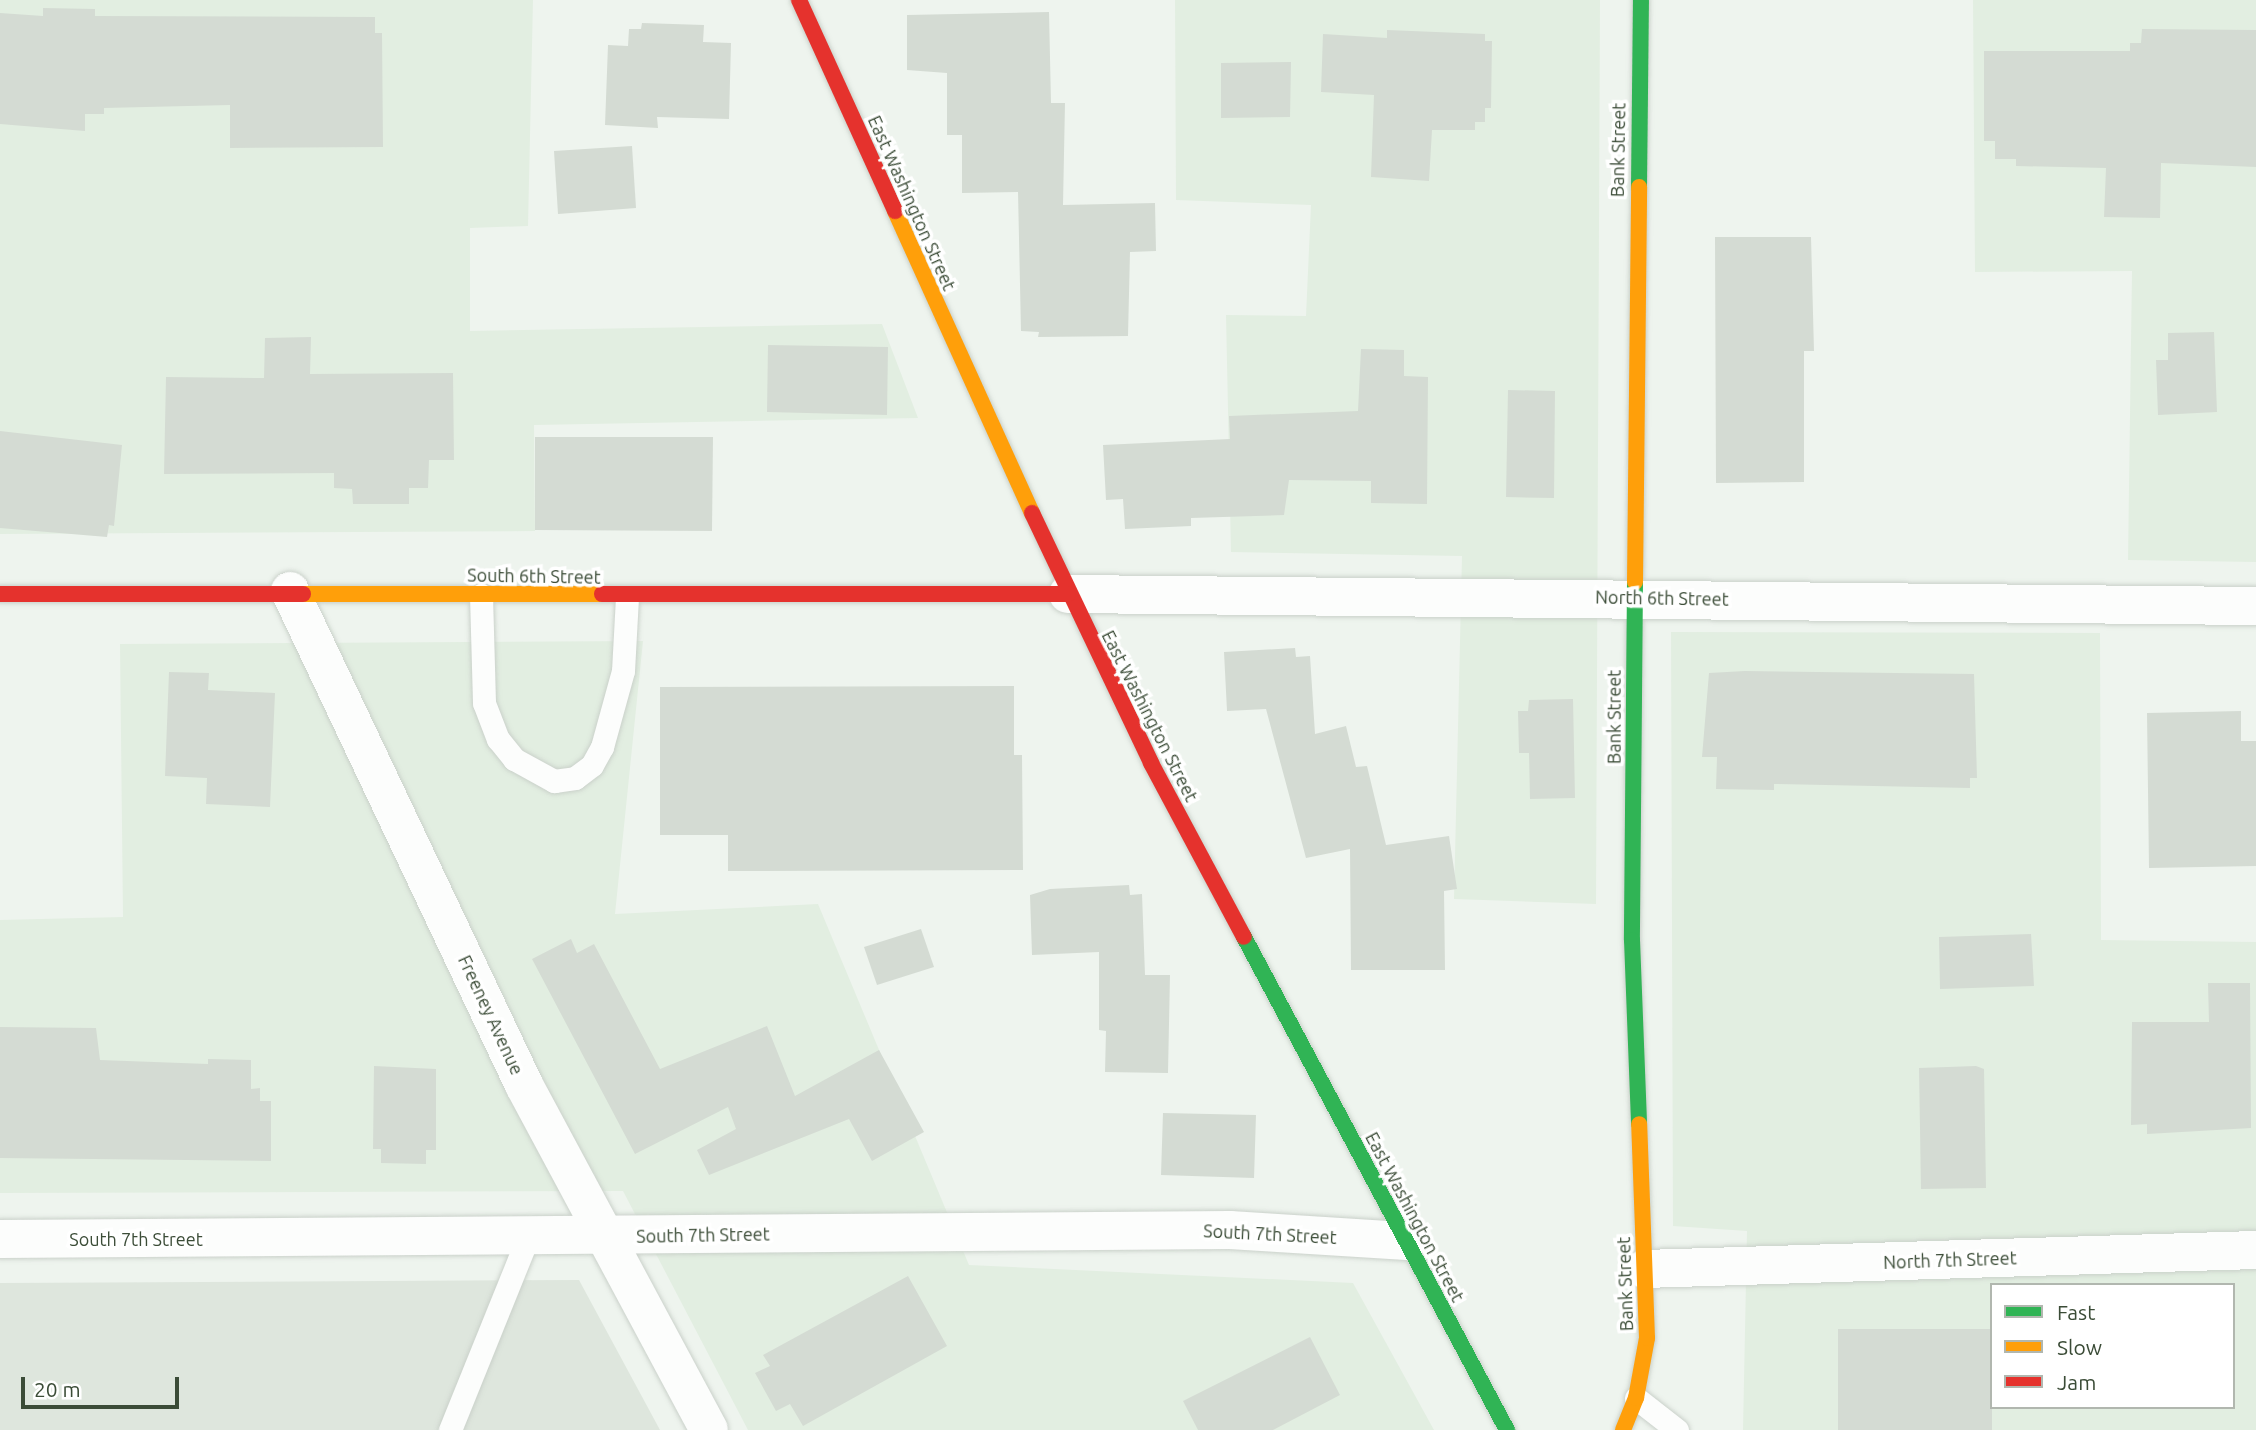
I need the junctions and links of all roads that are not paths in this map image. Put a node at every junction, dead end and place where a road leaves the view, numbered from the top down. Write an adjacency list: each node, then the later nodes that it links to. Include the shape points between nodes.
1 (799, 0): 5 (street, East Washington Street)
2 (1641, 0): 8 (street, Bank Street)
3 (290, 592): 4 (street, South 6th Street); 6 (street, South 6th Street); 10 (street, Freeney Avenue, via 524,1085)
4 (0, 594)
5 (1068, 594): 7 (street, South 6th Street); 8 (street, North 6th Street); 13 (street, East Washington Street, via 1157,775)
6 (481, 595): 7 (street, South 6th Street); 7 (lane, via 484,703 498,740 514,759 554,781 575,778 592,765 602,747 623,671)
7 (627, 597)
8 (1633, 598): 9 (street, North 6th Street); 15 (street, Bank Street, via 1633,954)
9 (2256, 606)
10 (605, 1236): 11 (street, South 7th Street); 13 (street, South 7th Street, via 1230,1230); 18 (street, Freeney Avenue)
11 (528, 1237): 12 (street, South 7th Street); 17 (lane)
12 (0, 1239)
13 (1406, 1241): 19 (street, East Washington Street)
14 (2256, 1250): 15 (street, North 7th Street)
15 (1644, 1269): 16 (street, Bank Street, via 1647,1338)
16 (1636, 1398): 20 (street, Bank Street); 21 (lane)
17 (450, 1430)
18 (709, 1430)
19 (1507, 1430)
20 (1623, 1430)
21 (1677, 1430)

